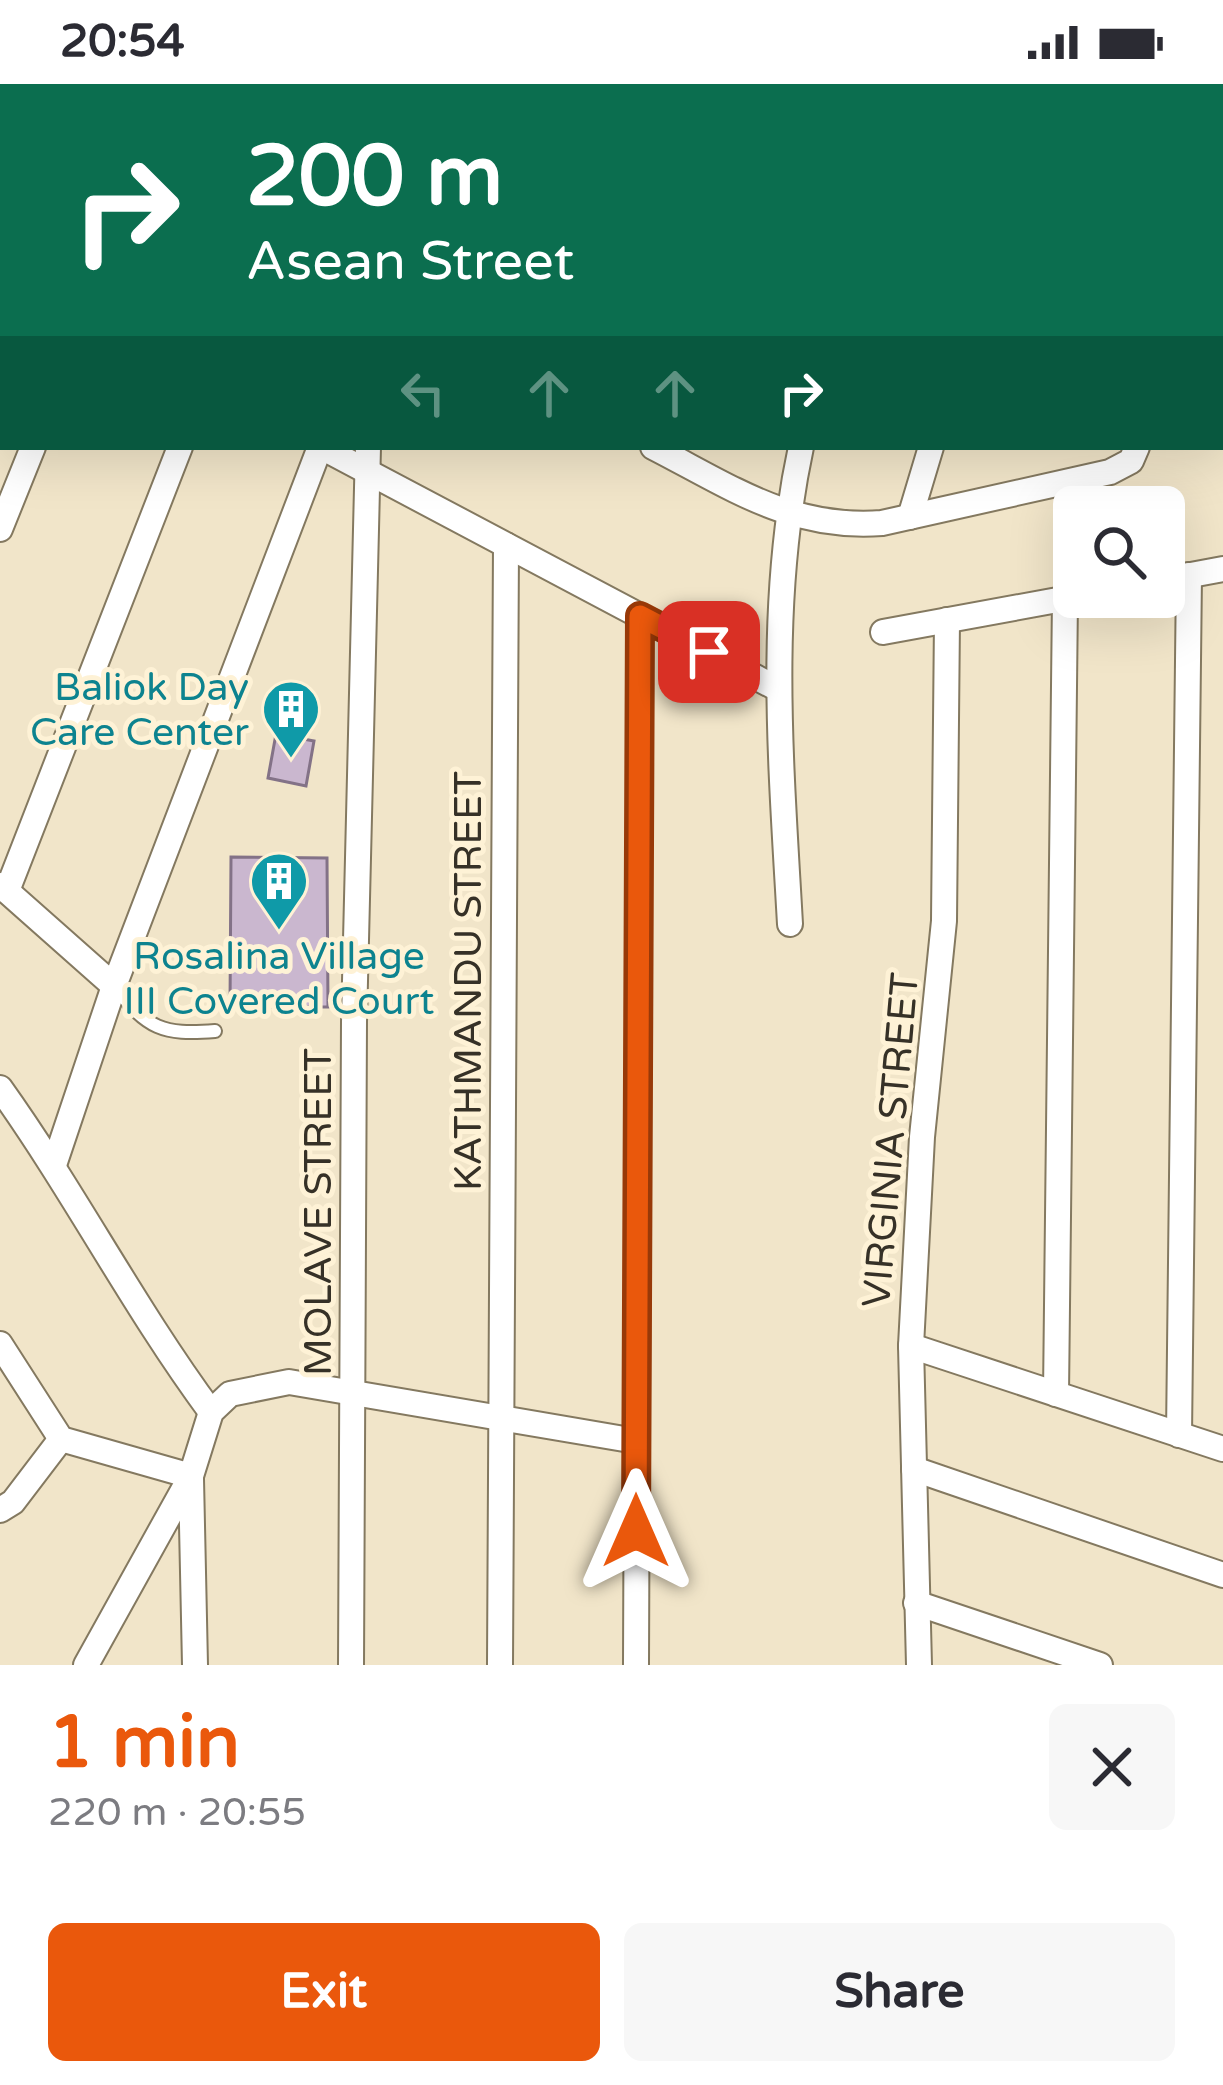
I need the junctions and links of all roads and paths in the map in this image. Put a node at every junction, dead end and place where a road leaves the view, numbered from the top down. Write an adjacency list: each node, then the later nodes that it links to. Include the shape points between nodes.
1 (32, 450): 12 (street)
2 (179, 450): 23 (street)
3 (320, 450): 25 (street)
4 (333, 450): 9 (street)
5 (659, 450): 10 (street)
6 (800, 450): 10 (street)
7 (930, 450): 11 (street)
8 (1136, 450): 11 (street, via 1110,472)
9 (368, 459): 13 (street); 31 (street, MOLAVE STREET)
10 (786, 516): 11 (street, via 848,526); 22 (street)
11 (910, 517)
12 (0, 530)
13 (506, 545): 17 (street); 34 (street, KATHMANDU STREET)
14 (1223, 569): 15 (street)
15 (1185, 576)
16 (1053, 601): 20 (street)
17 (640, 616): 22 (street); 37 (street)
18 (1070, 618): 32 (street)
19 (1177, 618): 35 (street)
20 (947, 620): 21 (street); 30 (street, VIRGINIA STREET, via 944,921)
21 (883, 632)
22 (778, 688): 24 (street)
23 (3, 888): 25 (street)
24 (790, 925)
25 (114, 986): 26 (lane, via 150,1025 174,1034); 28 (street)
26 (215, 1031)
27 (0, 1088): 28 (street)
28 (53, 1165): 33 (street)
29 (0, 1344): 36 (street)
30 (911, 1346): 32 (street); 39 (street, VIRGINIA STREET)
31 (353, 1392): 33 (street, via 262,1385 230,1394); 34 (street); 46 (street, MOLAVE STREET)
32 (1056, 1394): 35 (street)
33 (211, 1412): 40 (street)
34 (502, 1418): 37 (street); 47 (street, KATHMANDU STREET)
35 (1180, 1435): 38 (street)
36 (61, 1439): 40 (street); 41 (street)
37 (636, 1442): 48 (street)
38 (1223, 1449)
39 (914, 1469): 42 (street); 43 (street, VIRGINIA STREET)
40 (191, 1476): 44 (street); 45 (street)
41 (0, 1510)
42 (1223, 1575)
43 (916, 1603): 49 (street, VIRGINIA STREET); 50 (street)
44 (86, 1665)
45 (196, 1665)
46 (352, 1665)
47 (500, 1665)
48 (636, 1665)
49 (919, 1665)
50 (1100, 1665)

